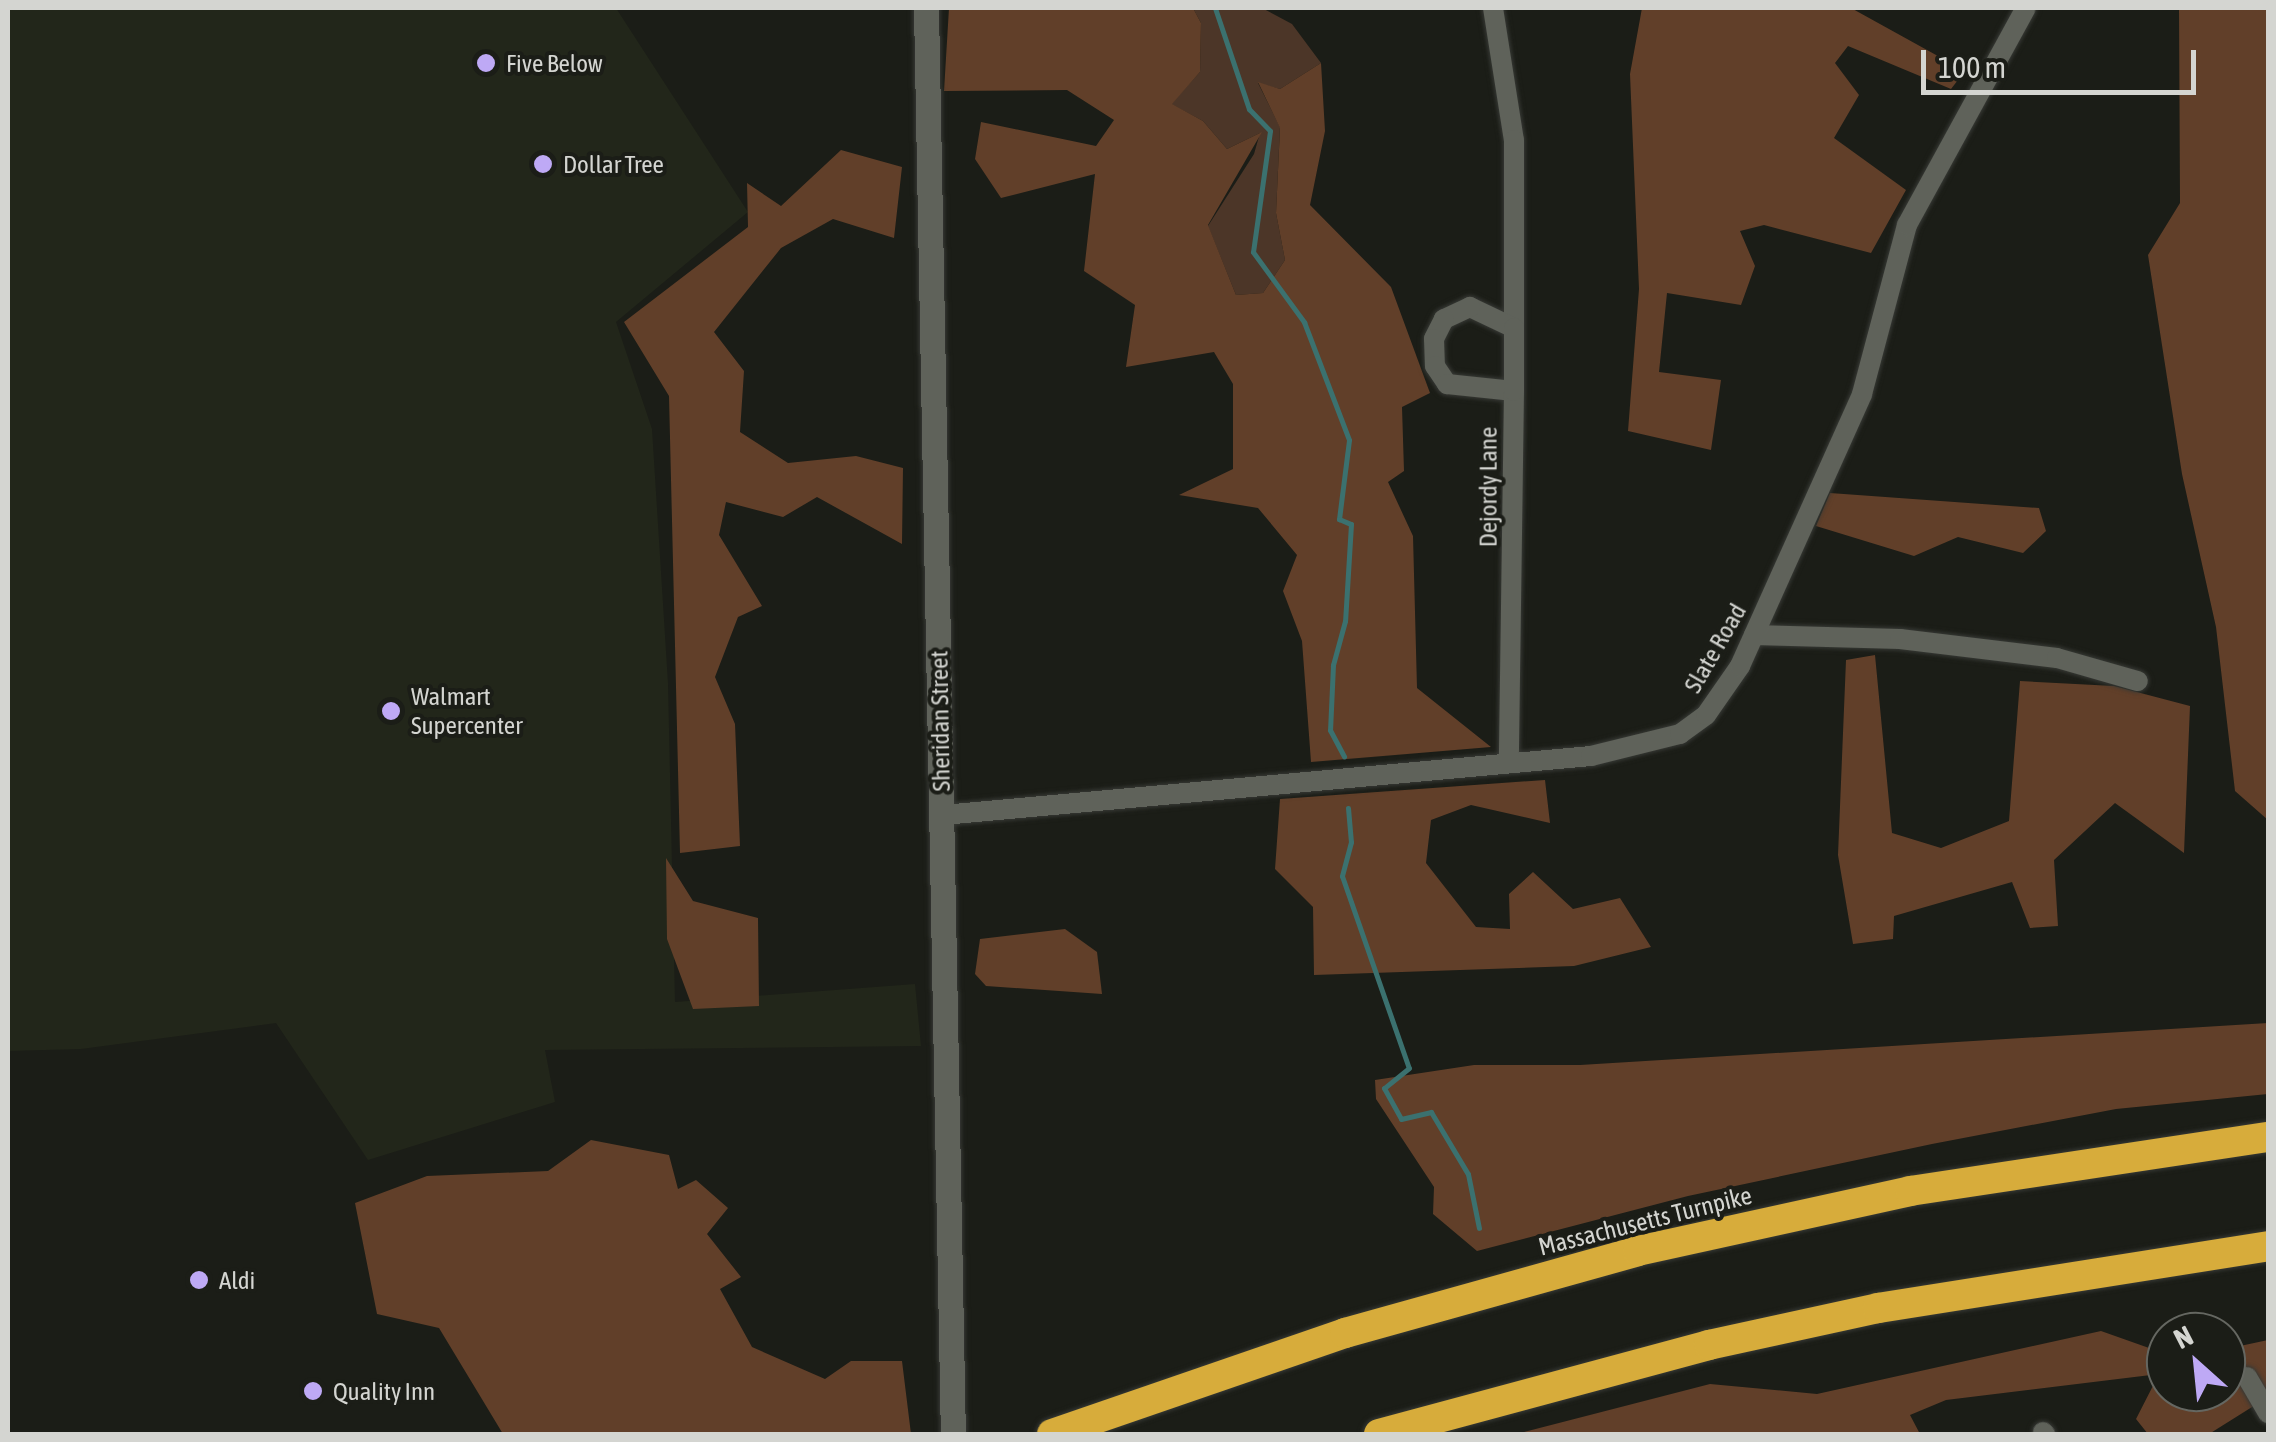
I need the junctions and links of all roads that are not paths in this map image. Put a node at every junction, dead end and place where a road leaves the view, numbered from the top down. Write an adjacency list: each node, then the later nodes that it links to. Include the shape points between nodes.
1 (926, 8): 9 (street, Sheridan Street)
2 (1493, 8): 4 (street, via 1514,140)
3 (2026, 8): 6 (street, Slate Road, via 1907,225 1862,394)
4 (1514, 328): 5 (street); 5 (street, Dejordy Lane, via 1470,307 1444,319 1434,339 1435,366 1447,384)
5 (1514, 391): 8 (street, Dejordy Lane)
6 (1754, 635): 7 (street, via 1900,639 2058,658); 8 (street, Slate Road, via 1706,715 1680,734 1591,756)
7 (2138, 681)
8 (1509, 761): 9 (street, Slate Road)
9 (942, 815): 14 (street, Sheridan Street)
10 (2268, 1136): 15 (highway, Massachusetts Turnpike, via 2044,1167 1638,1251 1345,1333)
11 (2268, 1246): 16 (highway, via 2020,1281 1860,1312)
12 (2248, 1376): 13 (street)
13 (2268, 1413)
14 (953, 1434)
15 (1052, 1434)
16 (1378, 1434)

